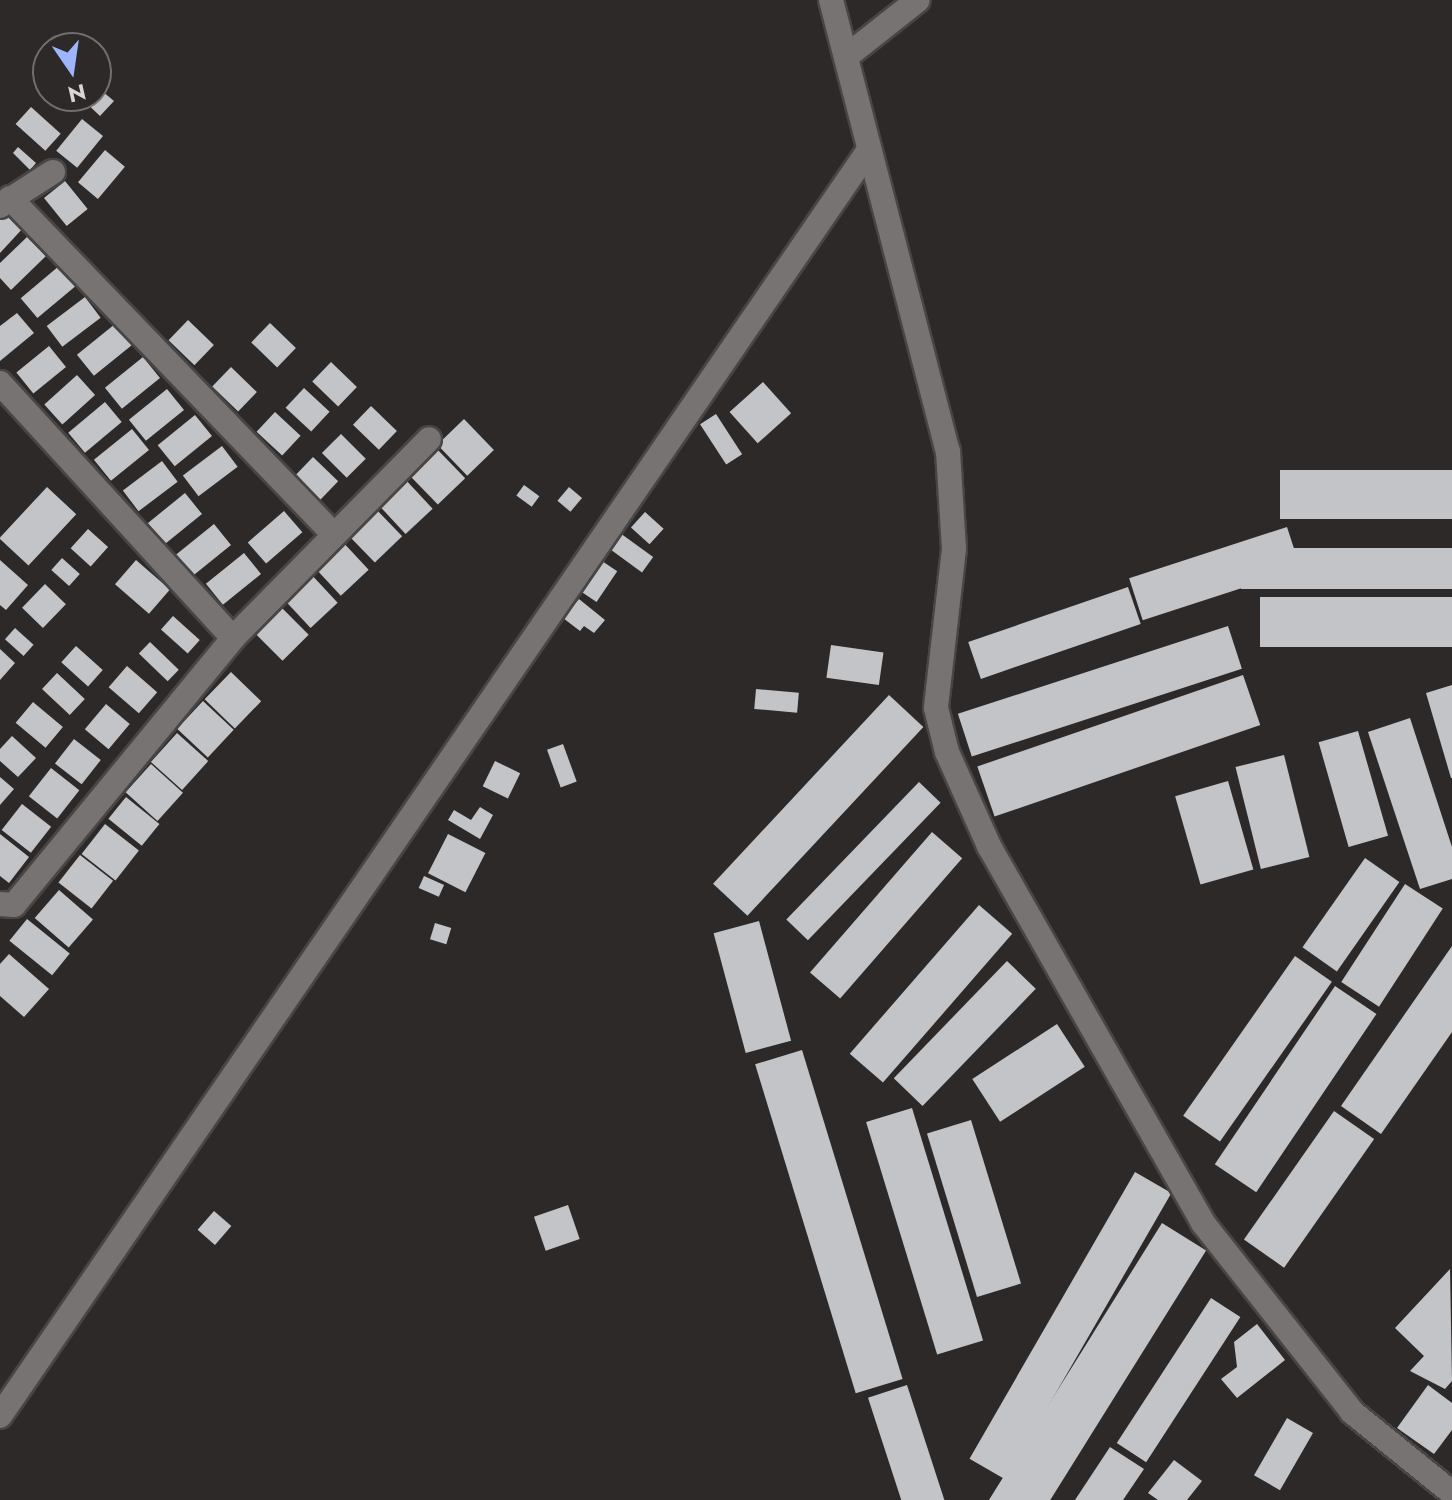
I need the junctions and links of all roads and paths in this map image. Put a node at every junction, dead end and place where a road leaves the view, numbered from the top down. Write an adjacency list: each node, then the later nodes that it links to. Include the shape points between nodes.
1 (831, 0): 3 (street)
2 (918, 0): 3 (street)
3 (847, 56): 4 (street)
4 (868, 151): 12 (street); 13 (street, via 948,451 954,549 936,708 947,752 989,846 1203,1223 1352,1412)
5 (53, 172): 6 (street)
6 (5, 202): 9 (street)
7 (0, 383): 10 (street)
8 (429, 439): 9 (street)
9 (334, 535): 10 (street)
10 (233, 638): 11 (street, via 14,905)
11 (0, 904)
12 (0, 1416)
13 (1452, 1493)

